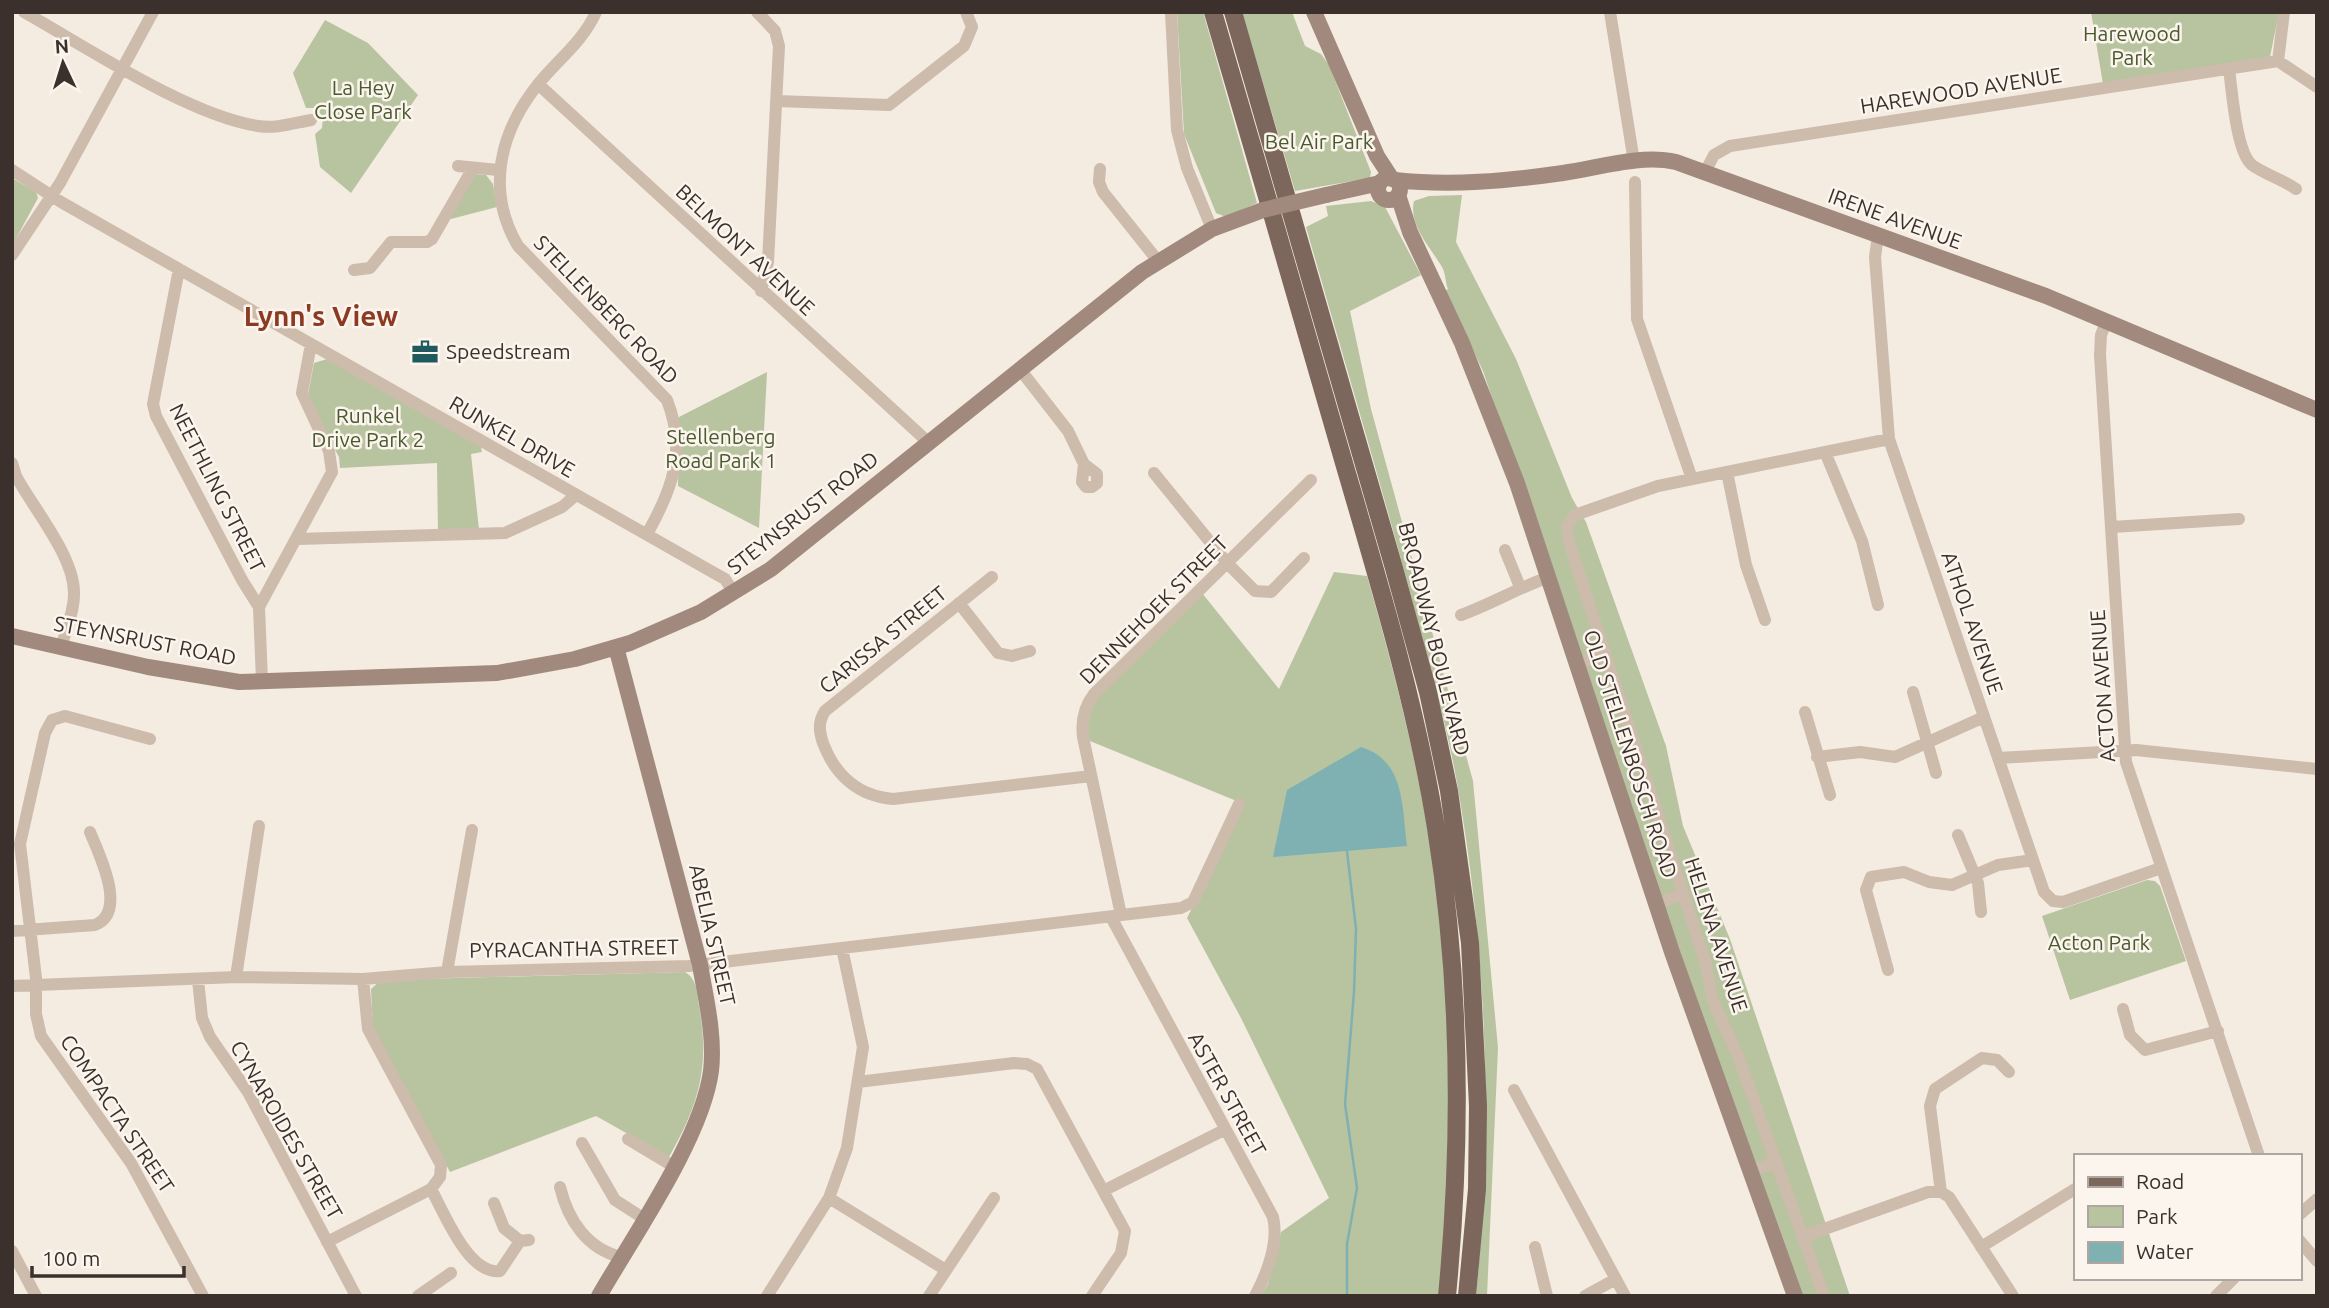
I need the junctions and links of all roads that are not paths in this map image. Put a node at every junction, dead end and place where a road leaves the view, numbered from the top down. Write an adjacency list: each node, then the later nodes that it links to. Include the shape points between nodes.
1 (24, 12): 13 (street)
2 (153, 12): 13 (street)
3 (596, 12): 15 (street, STELLENBERG ROAD, via 585,32)
4 (757, 12): 17 (street, via 779,38)
5 (966, 12): 17 (street, via 972,27 964,46 889,105)
6 (1171, 12): 34 (street, via 1177,130)
7 (1213, 12): 160 (main road, BROADWAY BOULEVARD, via 1377,578 1413,710 1430,794 1450,939 1458,1089)
8 (1233, 12): 161 (main road, BROADWAY BOULEVARD, via 1394,568 1449,791 1470,943 1478,1106 1477,1189)
9 (1314, 12): 18 (street, OLD STELLENBOSCH ROAD)
10 (1610, 12): 21 (street)
11 (2284, 12): 12 (street)
12 (2278, 61): 14 (street, HAREWOOD AVENUE); 16 (street)
13 (123, 68): 19 (street, via 237,121 271,127); 33 (street)
14 (2229, 69): 27 (street, HAREWOOD AVENUE, via 1730,146 1714,155); 31 (street, via 2247,158)
15 (538, 84): 26 (street, STELLENBERG ROAD, via 507,136); 40 (street, BELMONT AVENUE)
16 (2317, 87)
17 (777, 100): 40 (street, via 768,262)
18 (1357, 114): 20 (street, OLD STELLENBOSCH ROAD); 32 (street, OLD STELLENBOSCH ROAD)
19 (311, 120)
20 (1368, 135): 28 (street, via 1391,166); 32 (street, OLD STELLENBOSCH ROAD)
21 (1634, 162): 27 (street, IRENE AVENUE, via 1668,160); 30 (street, IRENE AVENUE, via 1536,177)
22 (458, 166): 23 (street)
23 (473, 168): 26 (street); 39 (street, via 432,239 391,242 370,268)
24 (1100, 169): 37 (street, via 1103,192)
25 (12, 170): 33 (street, RUNKEL DRIVE)
26 (498, 170): 58 (street, STELLENBERG ROAD, via 505,214 518,246 667,400 674,424 674,476)
27 (1704, 172): 35 (street, IRENE AVENUE)
28 (1413, 182): 30 (street, IRENE AVENUE); 32 (street, IRENE AVENUE)
29 (1636, 182): 52 (street, via 1637,319)
30 (1436, 185): 32 (street, IRENE AVENUE)
31 (2296, 189)
32 (1390, 191): 34 (street, STEYNSRUST ROAD, bridge, via 1326,195); 64 (street, OLD STELLENBOSCH ROAD, via 1496,425)
33 (51, 194): 36 (street); 38 (street, RUNKEL DRIVE)
34 (1220, 226): 37 (street, STEYNSRUST ROAD)
35 (1878, 235): 41 (street, IRENE AVENUE); 45 (street, ATHOL AVENUE, via 1875,257)
36 (12, 255)
37 (1158, 261): 43 (street, STEYNSRUST ROAD)
38 (179, 269): 42 (street, RUNKEL DRIVE); 69 (street, NEETHLING STREET, via 153,394 156,416)
39 (354, 271)
40 (761, 291): 46 (street, BELMONT AVENUE)
41 (2108, 320): 44 (street, IRENE AVENUE); 57 (street, ACTON AVENUE, via 2100,355)
42 (311, 344): 55 (street, RUNKEL DRIVE); 59 (street, via 302,393 333,465)
43 (1019, 368): 46 (street, STEYNSRUST ROAD); 49 (street, via 1068,431)
44 (2317, 410)
45 (1889, 439): 47 (street); 81 (street, ATHOL AVENUE)
46 (928, 442): 66 (street, STEYNSRUST ROAD, via 771,569)
47 (1825, 452): 50 (street); 68 (street, via 1862,541)
48 (12, 463): 54 (street)
49 (1084, 464)
50 (1727, 472): 52 (street); 71 (street, via 1746,565)
51 (1154, 473): 62 (street)
52 (1692, 479): 76 (street, HELENA AVENUE, via 1575,515 1567,526)
53 (1311, 480): 62 (street, DENNEHOEK STREET)
54 (17, 492): 73 (street, via 61,553 73,582 73,606)
55 (576, 495): 58 (street, RUNKEL DRIVE); 59 (street, via 515,530 493,535)
56 (2239, 519): 57 (street)
57 (2112, 527): 84 (street, ACTON AVENUE)
58 (647, 534): 66 (street, RUNKEL DRIVE, via 725,579)
59 (297, 540): 69 (street)
60 (1505, 550): 65 (street)
61 (1304, 558): 62 (street, via 1265,594 1255,591)
62 (1228, 564): 89 (street, DENNEHOEK STREET, via 1090,699 1082,729)
63 (992, 577): 67 (street, CARISSA STREET)
64 (1549, 577): 65 (street); 77 (street, OLD STELLENBOSCH ROAD)
65 (1520, 587): 70 (street)
66 (734, 593): 74 (street, STEYNSRUST ROAD)
67 (958, 603): 75 (street, via 998,653 1012,656); 89 (street, CARISSA STREET, via 825,711 820,734 838,773 870,794 893,799)
68 (1878, 605)
69 (259, 607): 78 (street, NEETHLING STREET)
70 (1461, 615)
71 (1765, 620)
72 (12, 636): 73 (street, STEYNSRUST ROAD)
73 (61, 647): 78 (street, STEYNSRUST ROAD, via 189,675)
74 (617, 647): 78 (street, STEYNSRUST ROAD, via 497,673); 106 (street, ABELIA STREET)
75 (1030, 651)
76 (1606, 654): 77 (street); 99 (street, HELENA AVENUE)
77 (1578, 663): 100 (street, OLD STELLENBOSCH ROAD)
78 (262, 681)
79 (1913, 692): 83 (street)
80 (1805, 712): 85 (street)
81 (1984, 717): 83 (street); 86 (street, ATHOL AVENUE)
82 (150, 739): 103 (street, COMPACTA STREET, via 65,716 48,724 20,844)
83 (1928, 743): 85 (street, via 1891,758 1860,752); 88 (street)
84 (2125, 751): 86 (street); 87 (street); 97 (street, ACTON AVENUE)
85 (1817, 757): 90 (street)
86 (1998, 758): 96 (street, ATHOL AVENUE)
87 (2317, 769)
88 (1936, 773)
89 (1091, 776): 102 (street, DENNEHOEK STREET)
90 (1830, 795)
91 (1239, 804): 102 (street, PYRACANTHA STREET, via 1190,905)
92 (260, 827): 109 (street)
93 (472, 830): 108 (street)
94 (90, 832): 103 (street, via 109,883 105,919 95,925)
95 (1958, 835): 98 (street)
96 (2033, 860): 97 (street, ATHOL AVENUE, via 2046,896 2057,903); 98 (street, via 1998,865)
97 (2161, 868): 115 (street, ACTON AVENUE)
98 (1976, 876): 101 (street); 107 (street, via 1946,886 1898,872 1869,880 1866,890)
99 (1683, 894): 100 (street); 125 (street, HELENA AVENUE, via 1713,1002 1738,1056)
100 (1657, 904): 127 (street, OLD STELLENBOSCH ROAD)
101 (1981, 912)
102 (1116, 916): 105 (street, PYRACANTHA STREET); 119 (street, ASTER STREET)
103 (30, 929): 104 (street); 112 (street, COMPACTA STREET)
104 (12, 931)
105 (842, 948): 106 (street, PYRACANTHA STREET); 117 (street, via 862,1039)
106 (700, 965): 108 (street, PYRACANTHA STREET); 126 (street, ABELIA STREET, via 710,1017 711,1068 698,1119)
107 (1888, 970)
108 (447, 972): 110 (street, PYRACANTHA STREET)
109 (236, 977): 110 (street, PYRACANTHA STREET); 111 (street, PYRACANTHA STREET)
110 (363, 979): 129 (street, via 368,1029 441,1165 440,1177)
111 (198, 980): 112 (street, PYRACANTHA STREET); 140 (street, CYNAROIDES STREET, via 202,1018 210,1037 248,1092)
112 (36, 985): 113 (street, PYRACANTHA STREET); 152 (street, COMPACTA STREET, via 41,1036 131,1163)
113 (12, 986)
114 (2123, 1009): 115 (street, via 2130,1035 2145,1050)
115 (2218, 1031): 123 (street, ACTON AVENUE)
116 (2009, 1072): 132 (street, via 1994,1059 1976,1060 1932,1093)
117 (858, 1082): 130 (street, via 1027,1064 1045,1078); 133 (street, via 847,1148)
118 (1514, 1090): 149 (street)
119 (1224, 1130): 130 (street); 159 (street, ASTER STREET, via 1275,1225 1267,1270)
120 (628, 1139): 122 (street)
121 (582, 1143): 138 (street, via 615,1200)
122 (651, 1153): 124 (street); 126 (street)
123 (2258, 1154)
124 (640, 1163)
125 (1775, 1163): 127 (street); 139 (street, HELENA AVENUE)
126 (673, 1166): 138 (street, ABELIA STREET)
127 (1750, 1172): 165 (street, OLD STELLENBOSCH ROAD)
128 (559, 1187): 145 (street, via 568,1214 587,1239 601,1252)
129 (430, 1189): 136 (street, via 470,1256 496,1272 524,1241 504,1228); 140 (street)
130 (1105, 1190): 158 (street, via 1125,1238 1121,1254)
131 (2074, 1190): 143 (street)
132 (1941, 1192): 139 (street, via 1928,1192); 143 (street, via 1949,1197)
133 (829, 1198): 147 (street); 156 (street)
134 (994, 1198): 147 (street)
135 (2317, 1199): 137 (street)
136 (494, 1203)
137 (2301, 1213)
138 (643, 1218): 145 (street, ABELIA STREET)
139 (1802, 1237): 166 (street, HELENA AVENUE)
140 (327, 1242): 153 (street, CYNAROIDES STREET)
141 (2301, 1242): 146 (street)
142 (1535, 1247): 162 (street)
143 (1980, 1247): 167 (street)
144 (12, 1251): 151 (street)
145 (621, 1257): 155 (street, ABELIA STREET)
146 (2317, 1261)
147 (946, 1270): 157 (street)
148 (451, 1273): 154 (street)
149 (1616, 1279): 163 (street); 164 (street)
150 (2232, 1280): 168 (street)
151 (36, 1296)
152 (204, 1296)
153 (356, 1296)
154 (418, 1296)
155 (599, 1296)
156 (767, 1296)
157 (929, 1296)
158 (1092, 1296)
159 (1255, 1296)
160 (1447, 1296)
161 (1466, 1296)
162 (1547, 1296)
163 (1585, 1296)
164 (1625, 1296)
165 (1795, 1296)
166 (1824, 1296)
167 (2013, 1296)
168 (2216, 1296)

